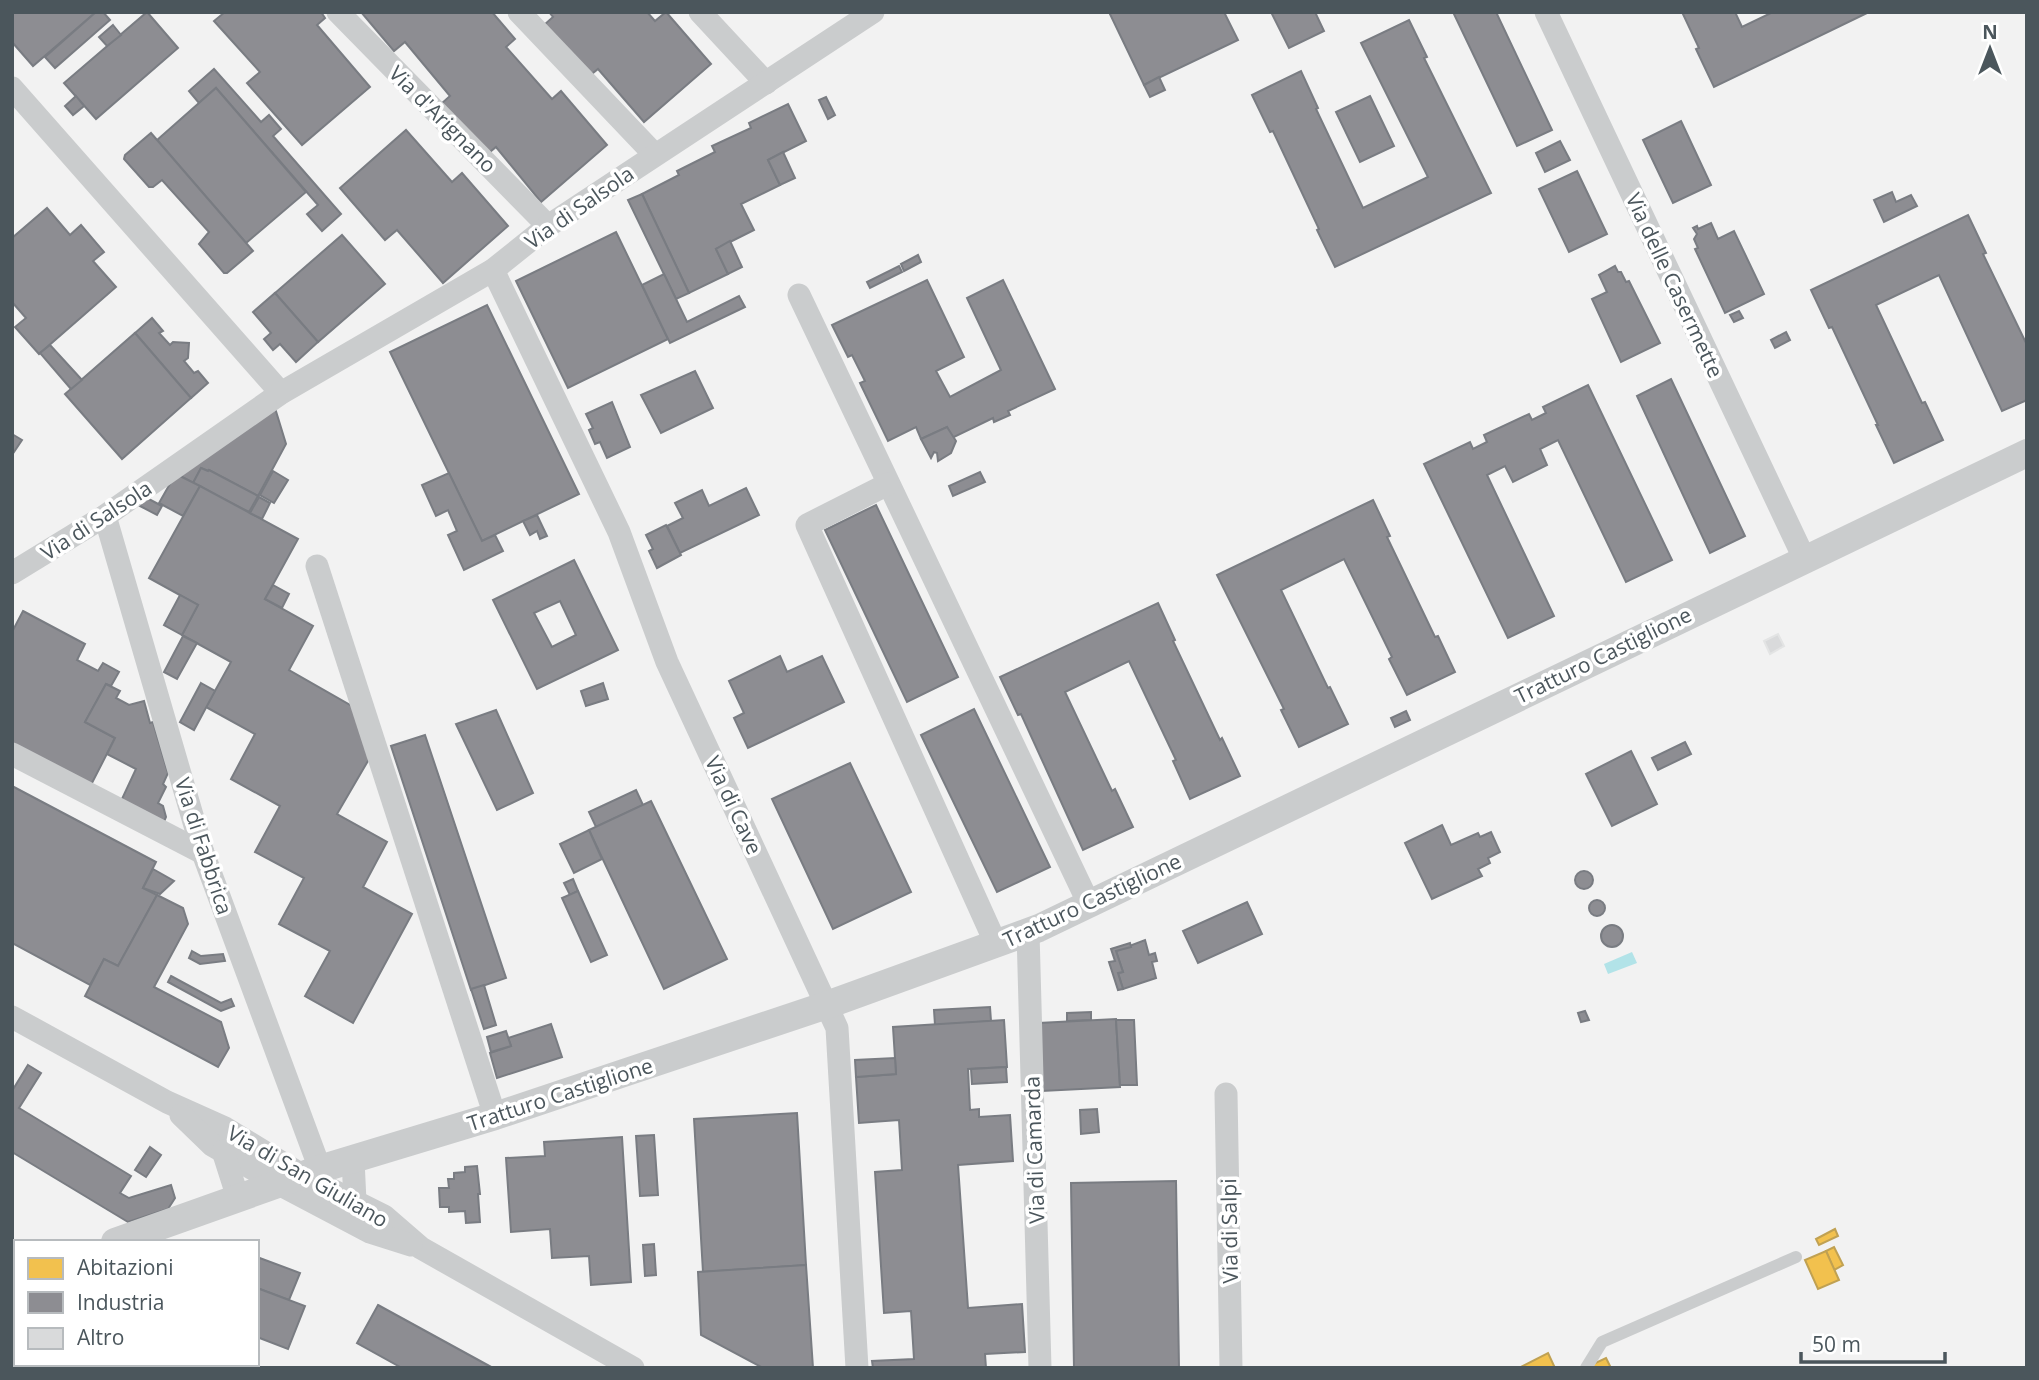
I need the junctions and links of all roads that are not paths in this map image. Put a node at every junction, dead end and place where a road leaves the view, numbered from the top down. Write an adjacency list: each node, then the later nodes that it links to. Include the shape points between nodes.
1 (338, 12): 9 (street, Via d'Arignano)
2 (519, 12): 8 (street)
3 (699, 12): 6 (street)
4 (873, 12): 6 (street, Via di Salsola)
5 (1546, 12): 16 (street, Via delle Casermette)
6 (765, 83): 8 (street, Via di Salsola)
7 (12, 88): 12 (street)
8 (654, 154): 9 (street, Via di Salsola)
9 (548, 226): 10 (street, Via di Salsola)
10 (493, 270): 12 (street, Via di Salsola); 24 (street, Via di Cave, via 619,532 667,662)
11 (799, 295): 14 (street)
12 (281, 393): 15 (street, Via di Salsola)
13 (2027, 453): 16 (street, Tratturo Castiglione)
14 (888, 484): 21 (street); 23 (street, via 807,525)
15 (105, 516): 18 (street, Via di Salsola); 20 (street, Via di Fabbrica)
16 (1804, 558): 21 (street, Tratturo Castiglione)
17 (317, 566): 28 (street)
18 (12, 573)
19 (12, 754): 20 (street)
20 (203, 853): 31 (street, Via di Fabbrica)
21 (1089, 904): 22 (street, Tratturo Castiglione)
22 (1028, 932): 23 (street, Tratturo Castiglione); 39 (street, Via di Camarda)
23 (996, 944): 24 (street, Tratturo Castiglione)
24 (827, 1005): 28 (street, Tratturo Castiglione); 38 (street, Via di Cave, via 837,1028)
25 (12, 1017): 27 (street, Via di San Giuliano)
26 (1226, 1094): 40 (street, Via di Salpi)
27 (167, 1102): 29 (street); 31 (street, Via di San Giuliano, via 226,1128)
28 (495, 1116): 30 (street, Tratturo Castiglione)
29 (223, 1151): 31 (street); 32 (street)
30 (353, 1159): 31 (street, Tratturo Castiglione); 33 (street)
31 (300, 1176): 32 (street, Tratturo Castiglione); 33 (street, Via di San Giuliano); 35 (street, via 370,1232)
32 (239, 1198): 34 (street, Tratturo Castiglione)
33 (355, 1202): 35 (street, Via di San Giuliano, via 384,1216)
34 (121, 1240)
35 (421, 1248): 37 (street, Via di San Giuliano)
36 (1796, 1257): 41 (lane, via 1602,1342)
37 (633, 1368)
38 (857, 1368)
39 (1040, 1368)
40 (1231, 1368)
41 (1586, 1368)

